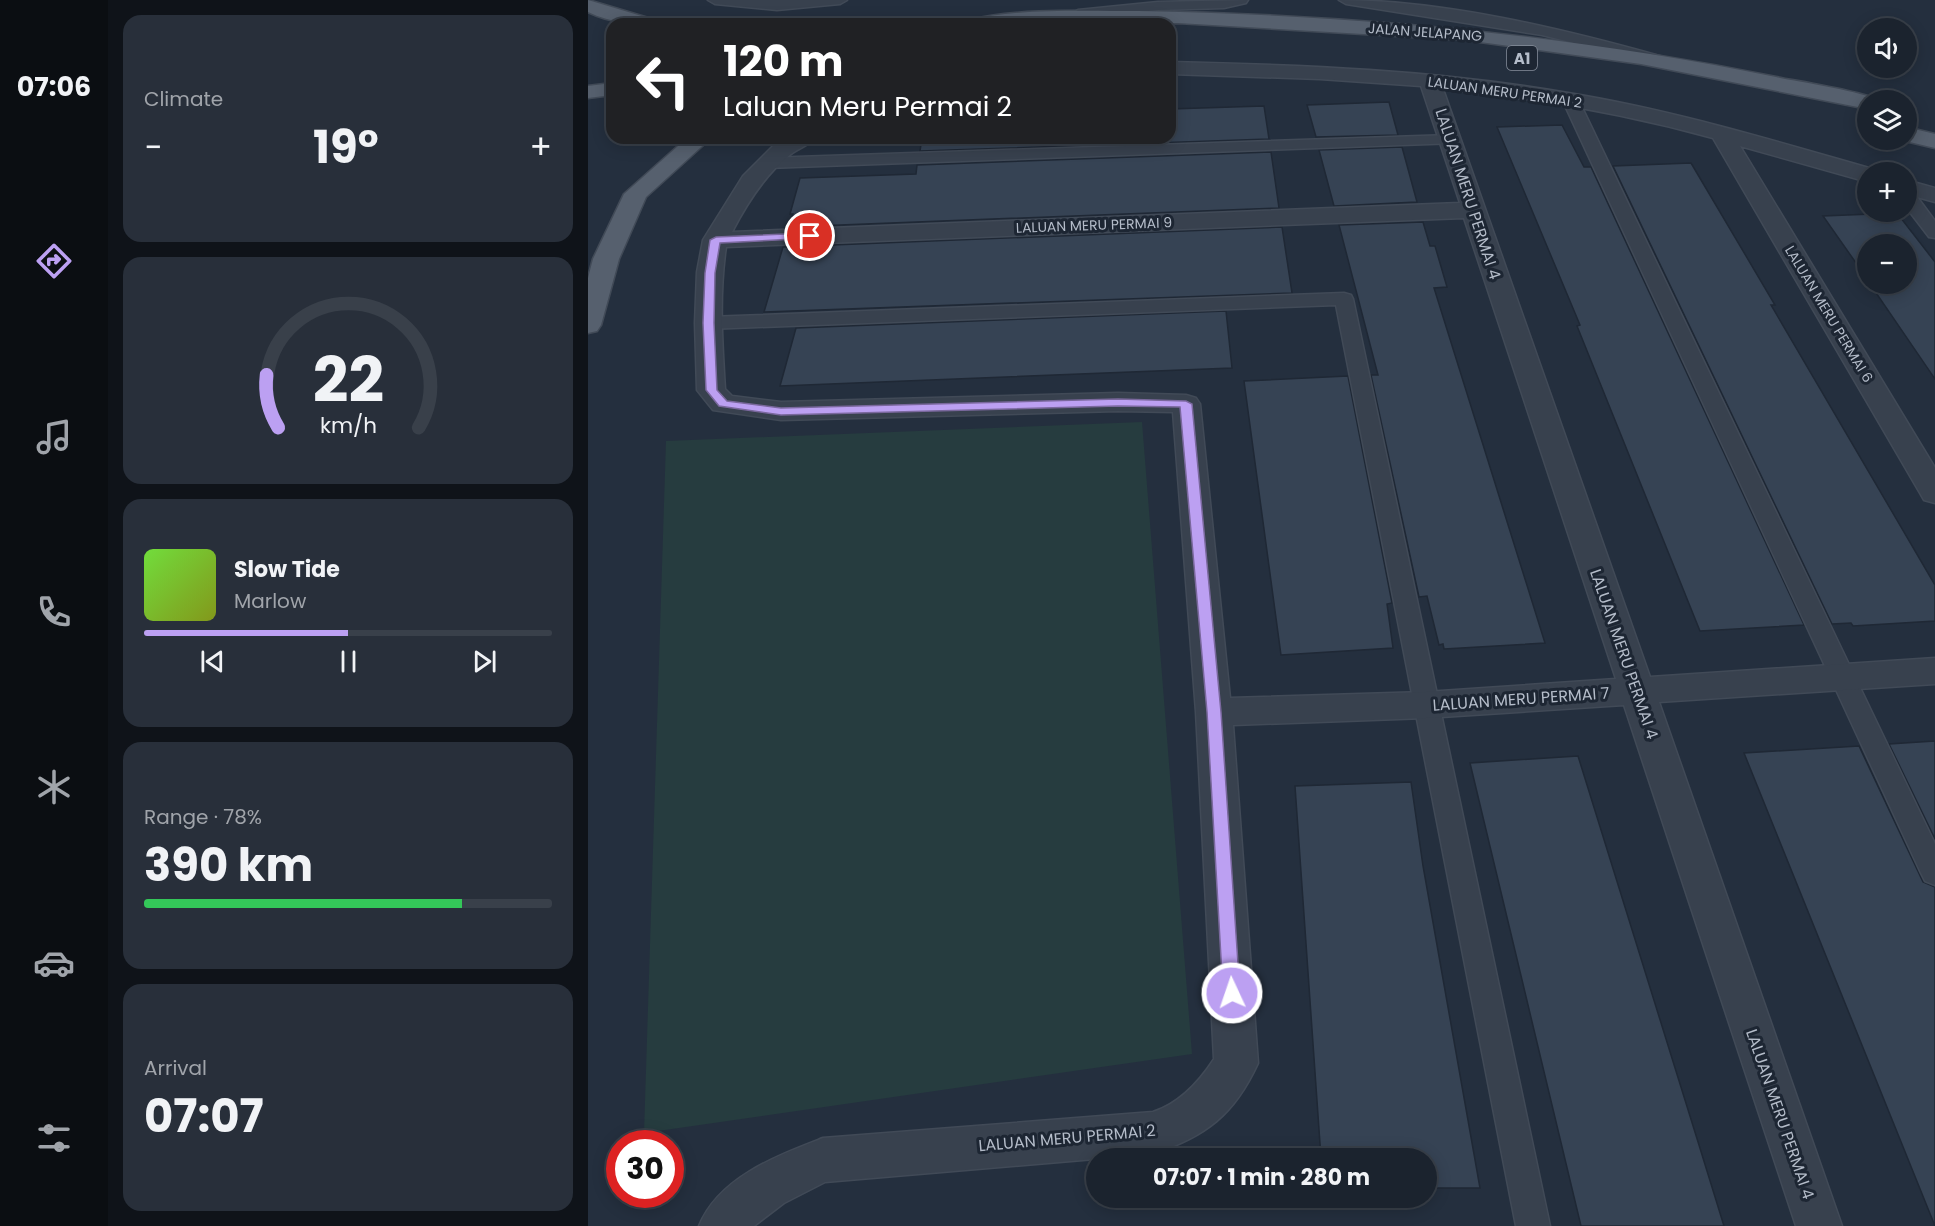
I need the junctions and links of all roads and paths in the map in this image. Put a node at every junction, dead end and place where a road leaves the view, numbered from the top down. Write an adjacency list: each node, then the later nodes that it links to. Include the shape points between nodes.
1 (715, 0): 2 (lane, via 777,6)
2 (840, 0)
3 (1241, 0): 7 (lane)
4 (1346, 0): 9 (lane, via 1481,18 1608,45)
5 (588, 5): 6 (main road)
6 (626, 18)
7 (1043, 18): 9 (main road, JALAN JELAPANG / A1, via 1175,17 1428,31 1563,45)
8 (1176, 37): 16 (main road, JALAN JELAPANG / A1, via 1352,42 1471,51 1653,79)
9 (1663, 62): 15 (main road, JALAN JELAPANG / A1)
10 (1176, 68): 11 (street, LALUAN MERU PERMAI 2, via 1315,72)
11 (1430, 81): 14 (street, LALUAN MERU PERMAI 2); 19 (street, LALUAN MERU PERMAI 4)
12 (606, 90): 13 (main road)
13 (588, 92)
14 (1570, 99): 17 (street, LALUAN MERU PERMAI 2); 35 (lane)
15 (1857, 101)
16 (1815, 112)
17 (1722, 134): 24 (street, LALUAN MERU PERMAI 2); 33 (street, LALUAN MERU PERMAI 6)
18 (1917, 137): 20 (main road)
19 (1451, 140): 23 (lane); 28 (street, LALUAN MERU PERMAI 4)
20 (1935, 141)
21 (693, 144): 32 (main road, via 636,194 606,259)
22 (792, 144): 23 (street, LALUAN MERU PERMAI 2)
23 (767, 163): 30 (street, LALUAN MERU PERMAI 2, via 734,206)
24 (1857, 173)
25 (1917, 190): 26 (street)
26 (1935, 195)
27 (1917, 209): 29 (lane)
28 (1473, 210): 30 (street, LALUAN MERU PERMAI 9); 36 (street, LALUAN MERU PERMAI 4)
29 (1935, 233)
30 (716, 240): 31 (street, LALUAN MERU PERMAI 2)
31 (708, 323): 37 (lane, via 1344,300); 38 (street, LALUAN MERU PERMAI 2, via 711,390 723,404 744,408 781,411 1118,402 1186,404)
32 (588, 325)
33 (1935, 493)
34 (1935, 671): 35 (street, LALUAN MERU PERMAI 7)
35 (1841, 677): 36 (street, LALUAN MERU PERMAI 7); 39 (lane)
36 (1636, 691): 37 (street, LALUAN MERU PERMAI 7); 42 (street, LALUAN MERU PERMAI 4)
37 (1426, 705): 38 (street, LALUAN MERU PERMAI 7); 41 (lane)
38 (1214, 712): 40 (street, LALUAN MERU PERMAI 2, via 1236,1063 1203,1108 1183,1122 1153,1133 823,1160 757,1194 737,1208)
39 (1935, 873)
40 (722, 1226)
41 (1533, 1226)
42 (1819, 1226)

